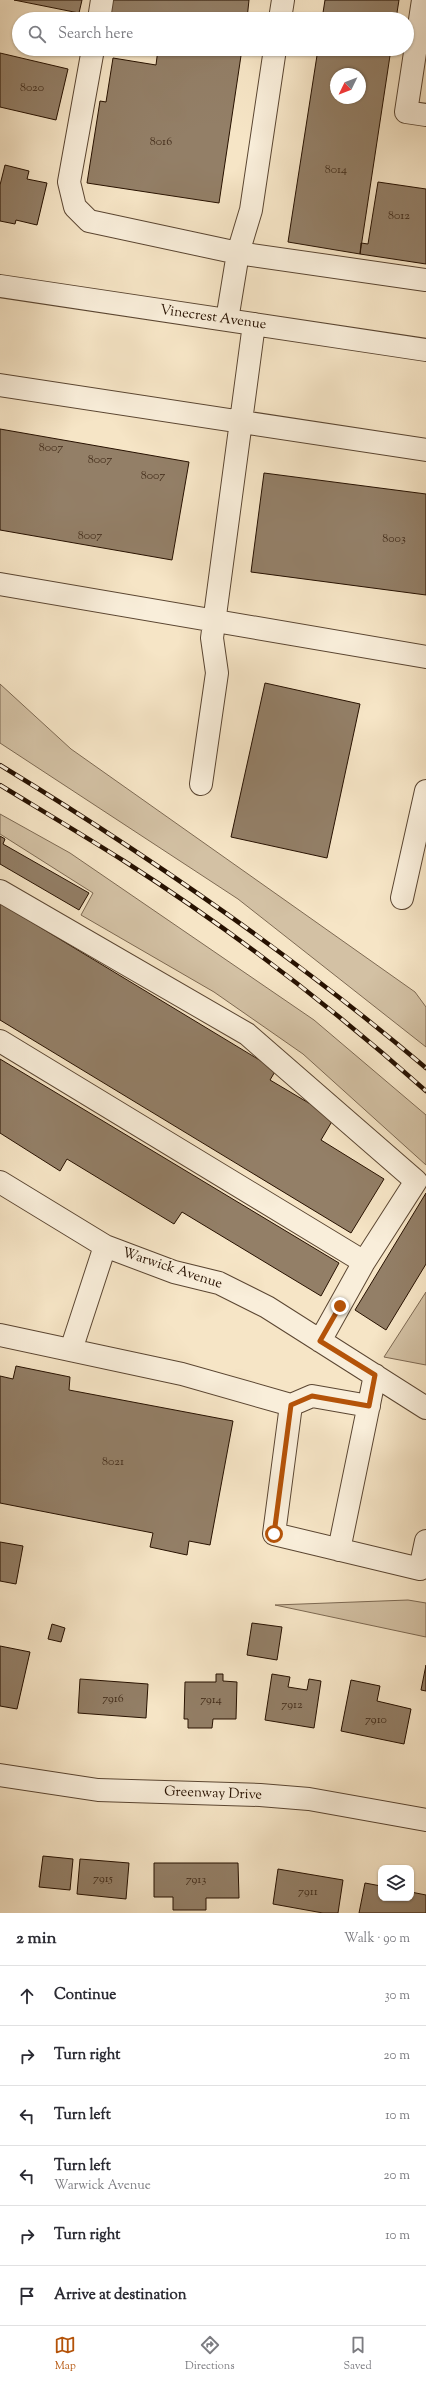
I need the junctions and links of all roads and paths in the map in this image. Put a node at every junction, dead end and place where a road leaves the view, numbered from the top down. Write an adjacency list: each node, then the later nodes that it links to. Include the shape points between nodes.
1 (102, 0): 4 (street)
2 (283, 0): 5 (street)
3 (423, 0): 8 (street, via 406,112)
4 (100, 12)
5 (281, 12)
6 (92, 56): 9 (street, via 69,182 74,207 89,221)
7 (274, 56): 9 (street, via 251,210)
8 (426, 115)
9 (238, 253): 10 (street); 12 (street)
10 (426, 280)
11 (0, 286): 12 (street, Vinecrest Avenue)
12 (227, 320): 13 (street, Vinecrest Avenue)
13 (254, 324): 14 (street, Vinecrest Avenue); 16 (street)
14 (426, 350)
15 (0, 384): 16 (street)
16 (241, 421): 17 (street); 19 (street)
17 (426, 450)
18 (0, 584): 19 (street)
19 (215, 621): 20 (street); 21 (street, via 212,638 217,673)
20 (426, 657)
21 (201, 784)
22 (426, 791): 24 (street)
23 (0, 890): 28 (street, via 247,1034 416,1181)
24 (402, 898)
25 (0, 1041): 28 (street)
26 (0, 1182): 27 (street, Warwick Avenue)
27 (105, 1246): 30 (street, Warwick Avenue, via 174,1272 219,1283 267,1307); 31 (street)
28 (364, 1262): 30 (street)
29 (0, 1335): 31 (street)
30 (320, 1341): 32 (street, Warwick Avenue)
31 (71, 1350): 33 (street, via 182,1374)
32 (375, 1375): 34 (street); 35 (street, Warwick Avenue)
33 (291, 1405): 34 (street, via 312,1396); 37 (street, via 274,1534)
34 (369, 1406): 37 (street)
35 (426, 1408)
36 (426, 1541): 37 (street, via 420,1569)
37 (339, 1550)
38 (0, 1775): 39 (street, Greenway Drive, via 98,1790 260,1794 309,1799)
39 (426, 1820)

